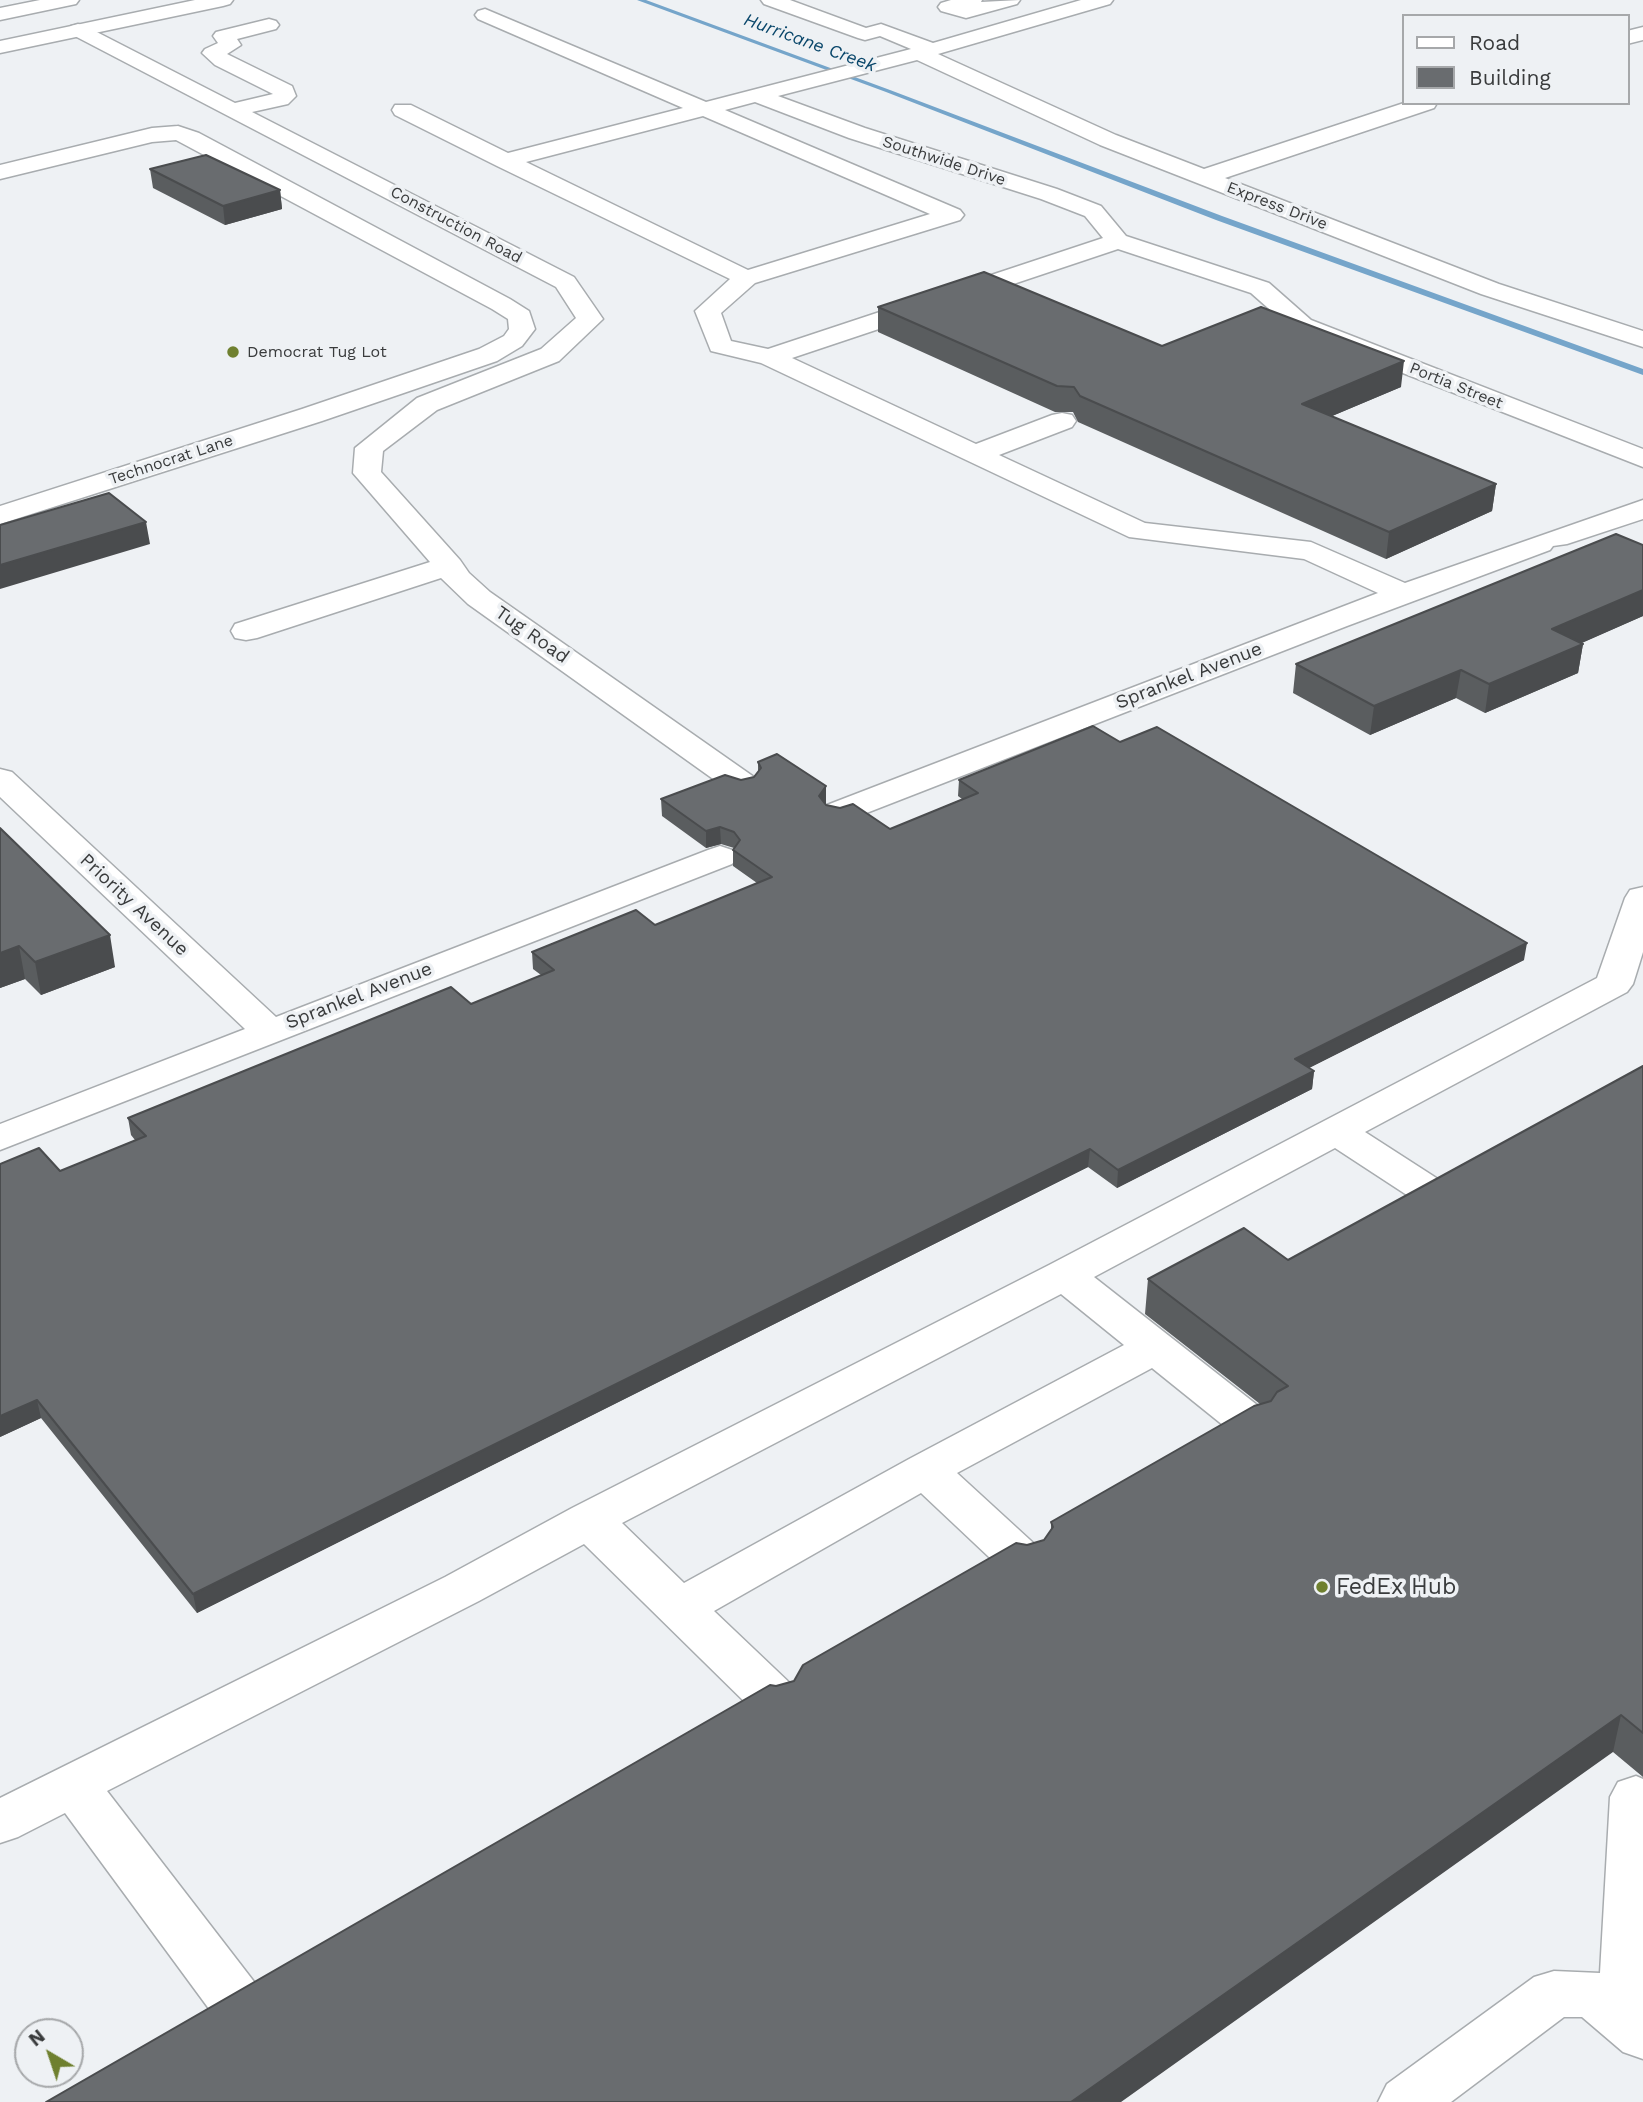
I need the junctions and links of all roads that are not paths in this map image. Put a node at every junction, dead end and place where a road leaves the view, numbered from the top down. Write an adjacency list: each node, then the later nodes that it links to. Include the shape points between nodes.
1 (69, 0): 7 (street)
2 (223, 0): 10 (street)
3 (771, 0): 11 (street, via 865,34)
4 (1010, 0): 6 (street, via 966,12)
5 (1103, 0): 13 (street)
6 (964, 5): 11 (street)
7 (0, 14)
8 (485, 15): 16 (street)
9 (269, 25): 17 (street, via 223,36 231,45 212,53 285,91 280,99)
10 (78, 30): 12 (street); 17 (street, Construction Road)
11 (881, 30): 13 (street, Express Drive)
12 (0, 47)
13 (925, 51): 14 (street); 21 (street, Express Drive, via 1108,140)
14 (758, 96): 16 (street); 22 (street, Southwide Drive, via 1093,211)
15 (1420, 105): 21 (street)
16 (705, 109): 19 (street); 23 (street, via 952,215)
17 (235, 110): 27 (street, Construction Road, via 565,282 590,319 551,355 427,404)
18 (403, 110): 19 (street)
19 (505, 161): 23 (street)
20 (0, 172): 31 (street, Technocrat Lane, via 152,135 178,133 520,316 522,329 513,341 488,355)
21 (1204, 177): 24 (street, Express Drive, via 1490,289)
22 (1118, 241): 25 (street); 29 (street, Portia Street, via 1260,288 1302,325)
23 (746, 278): 25 (street, via 708,311 720,346)
24 (1643, 339)
25 (769, 358): 28 (street)
26 (1062, 421): 28 (street)
27 (369, 448): 32 (street, Tug Road, via 367,473)
28 (975, 454): 33 (street, via 1139,531 1311,551)
29 (1643, 459)
30 (1638, 514): 33 (street, Sprankel Avenue, via 1548,541)
31 (0, 515)
32 (449, 566): 34 (street); 36 (street, Tug Road, via 479,598)
33 (1404, 594): 37 (street, Sprankel Avenue)
34 (246, 631)
35 (0, 779): 40 (street, Priority Avenue)
36 (742, 785)
37 (839, 812)
38 (720, 858): 40 (street, Sprankel Avenue)
39 (1643, 898): 41 (street, via 1614,985)
40 (269, 1031): 42 (street, Sprankel Avenue)
41 (1337, 1132): 43 (street); 44 (street)
42 (0, 1138)
43 (1427, 1190)
44 (1064, 1275): 45 (street); 48 (street)
45 (1155, 1347): 46 (street); 47 (street)
46 (1250, 1423)
47 (925, 1470): 49 (street); 50 (street)
48 (589, 1520): 50 (street); 52 (street)
49 (1024, 1562)
50 (678, 1609): 51 (street)
51 (776, 1701)
52 (73, 1785): 54 (street); 55 (street)
53 (1636, 1797): 56 (street)
54 (0, 1822)
55 (234, 2000)
56 (1634, 2028): 57 (street, via 1593,1994 1554,1994)
57 (1407, 2102)

